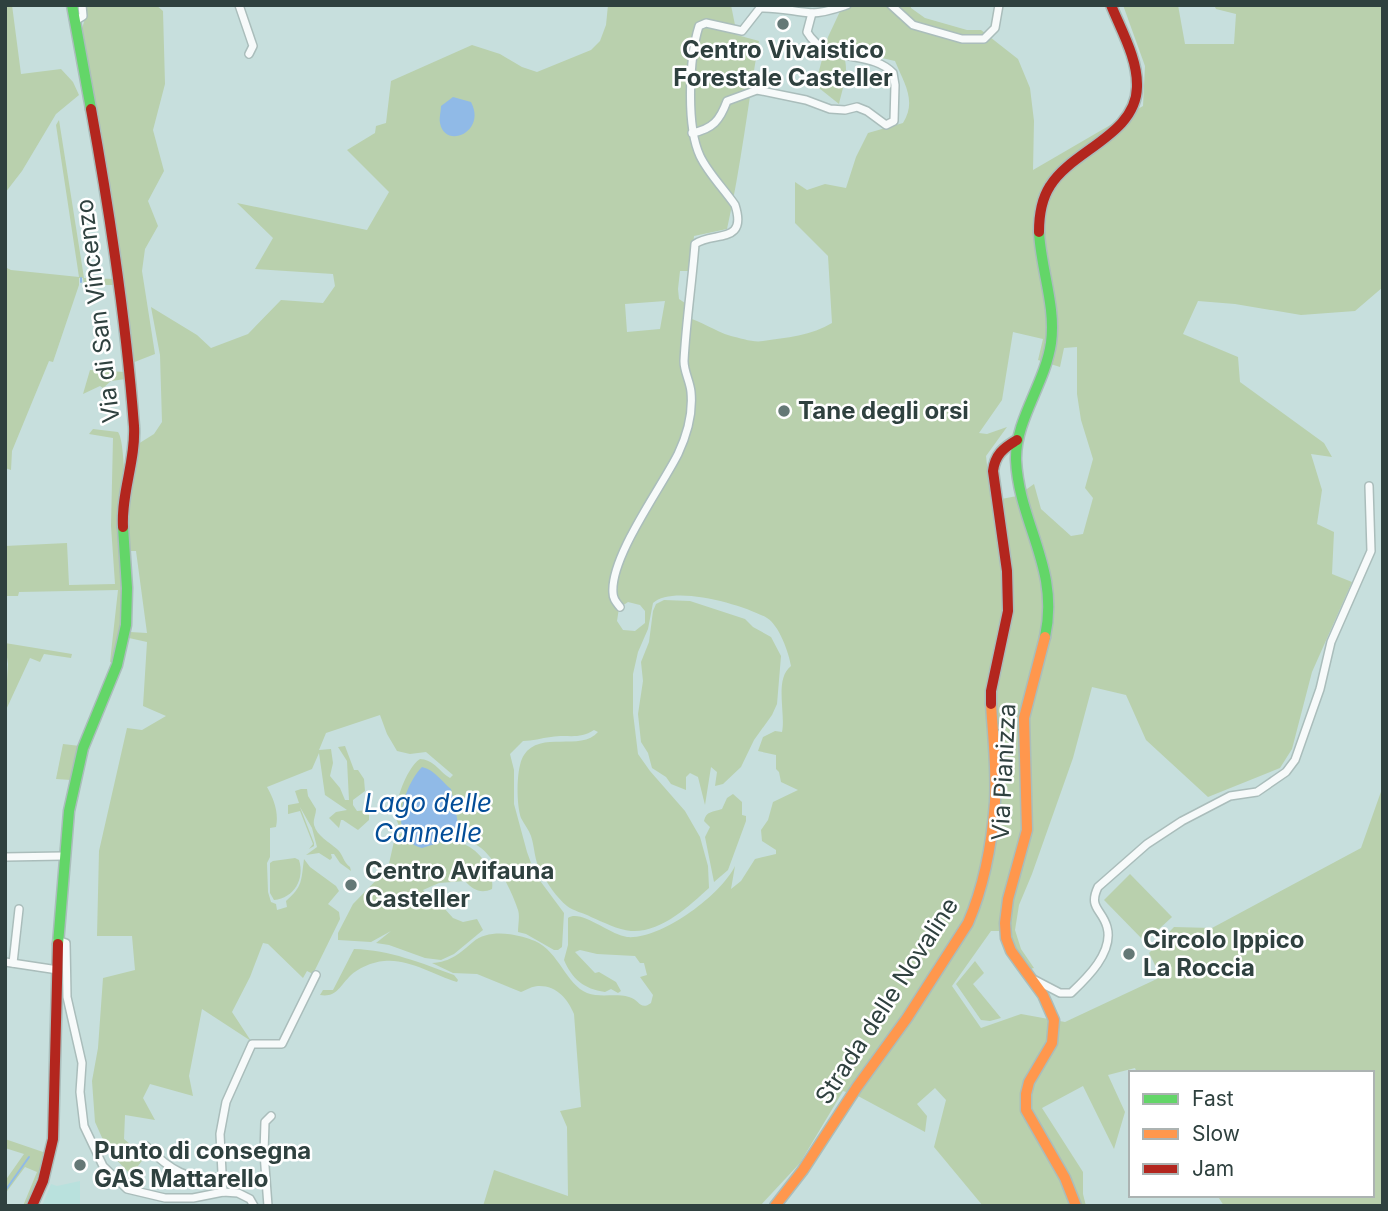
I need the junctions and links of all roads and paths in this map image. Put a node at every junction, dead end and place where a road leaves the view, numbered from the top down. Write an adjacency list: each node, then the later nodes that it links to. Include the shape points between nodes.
1 (72, 5): 9 (main road, Via di San Vincenzo)
2 (82, 5): 9 (street, via 83,16)
3 (239, 5): 10 (street, via 253,46)
4 (847, 5): 8 (street)
5 (891, 5): 6 (street, via 913,25 970,40 984,39 995,28)
6 (999, 5)
7 (1111, 5): 12 (main road, Via Pianizza, via 1132,61 1136,96 1119,124 1055,179 1043,201 1040,251 1052,310 1049,357)
8 (812, 12): 11 (street, via 760,8 742,31 706,23 699,26 694,42); 11 (street, via 807,32 812,40 841,56 875,60 893,73 894,121 886,125 857,107 830,109 757,90 727,101 716,124)
9 (75, 21): 15 (main road, Via di San Vincenzo, via 113,233 134,430 122,513 127,604 124,641 80,758)
10 (249, 54)
11 (692, 133): 14 (street, via 701,157 738,214 735,229 727,236 695,244 684,359 691,391 690,418 678,453 629,540 613,580 613,597)
12 (1017, 440): 21 (main road, Via Pianizza, via 1018,480 1050,601 1024,717 1027,829 1004,922 1008,948); 30 (main road, Strada delle Novaline, via 1000,451 993,471 1008,611 991,691 995,800 975,907 907,1018)
13 (1369, 486): 21 (street, via 1371,551 1331,642 1295,760 1257,792 1230,796 1182,821 1147,844 1098,887 1095,906 1107,927 1105,951 1071,993 1060,993)
14 (620, 607)
15 (63, 856): 16 (street); 18 (main road, Via di San Vincenzo)
16 (5, 857)
17 (19, 909): 19 (street)
18 (62, 946): 20 (main road, Via di San Vincenzo); 26 (street, via 67,997 82,1063 84,1126 103,1166 127,1189 165,1198)
19 (9, 962): 20 (street)
20 (58, 970): 27 (main road, Via di San Vincenzo, via 53,1139)
21 (1024, 973): 31 (main road, Via Pianizza, via 1048,1002 1054,1022 1054,1039 1027,1086 1025,1110 1072,1191)
22 (316, 975): 25 (street, via 282,1044 252,1044 226,1102 220,1134)
23 (271, 1116): 29 (street, via 265,1122)
24 (146, 1146): 25 (street, via 184,1175)
25 (222, 1177): 26 (street)
26 (223, 1192): 28 (street, via 238,1193)
27 (33, 1205)
28 (254, 1206)
29 (268, 1206)
30 (775, 1206)
31 (1076, 1206)

